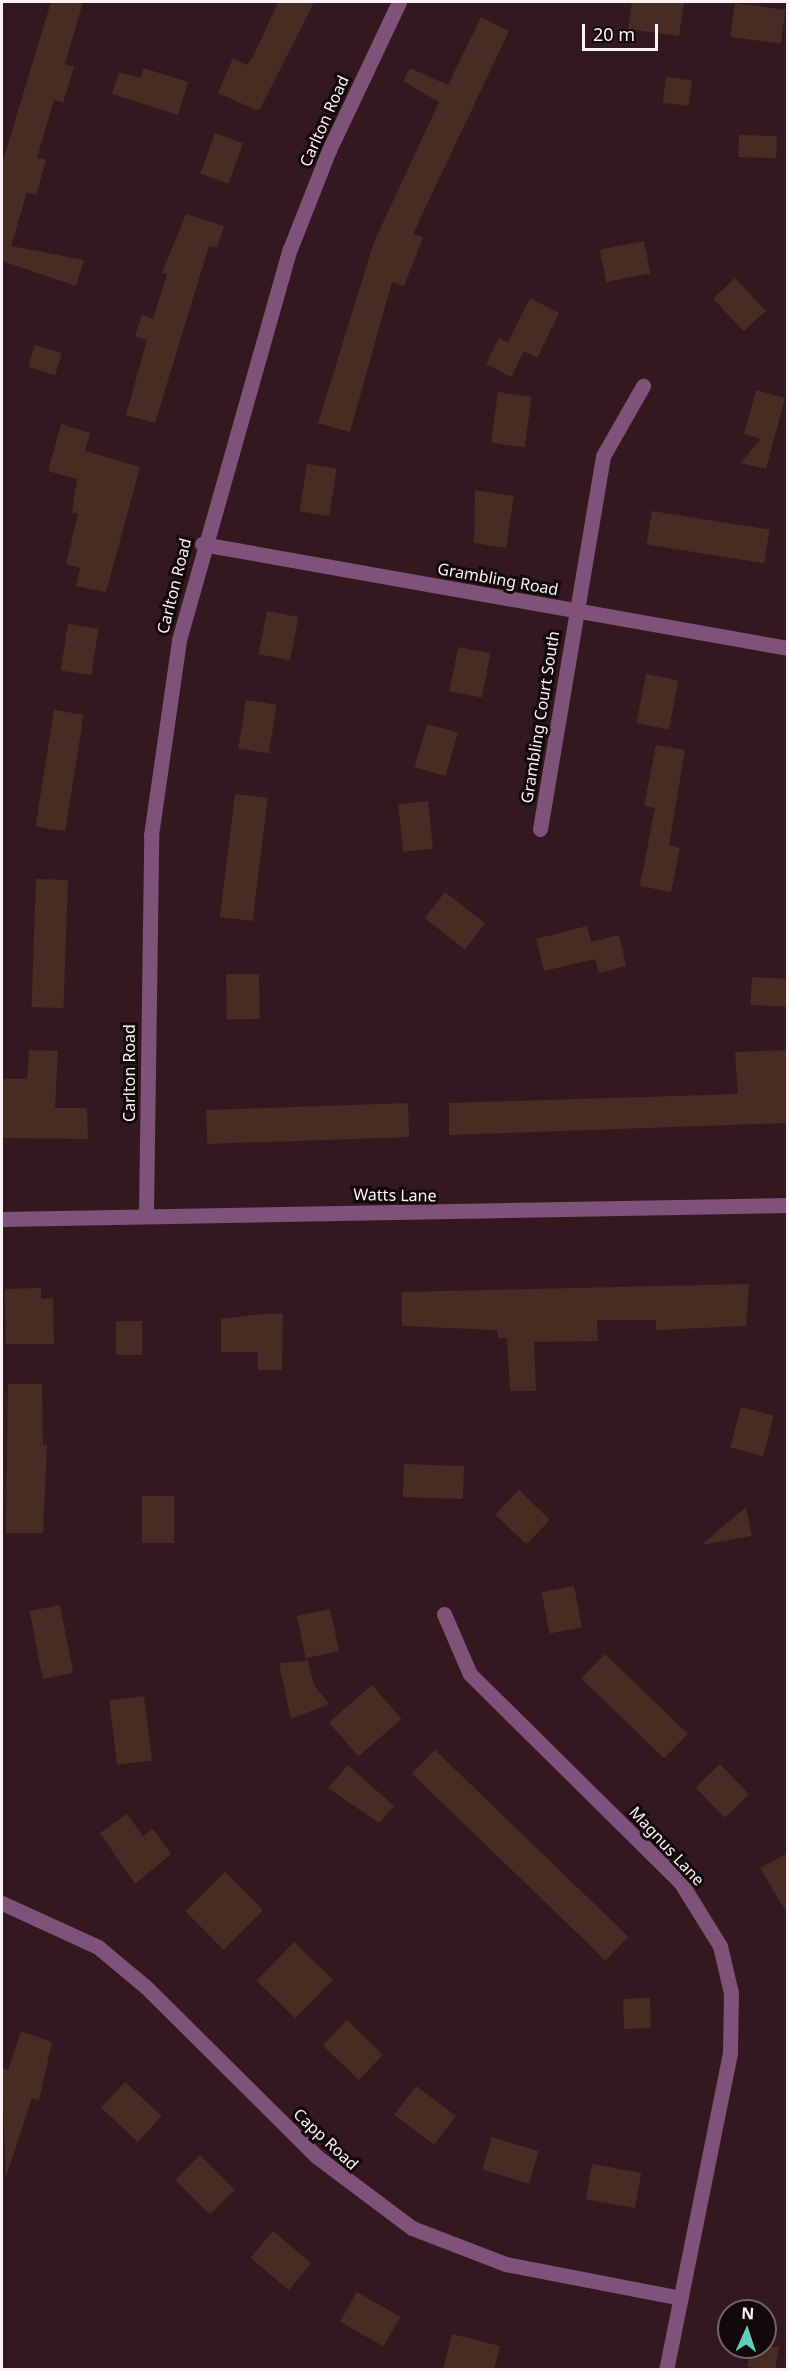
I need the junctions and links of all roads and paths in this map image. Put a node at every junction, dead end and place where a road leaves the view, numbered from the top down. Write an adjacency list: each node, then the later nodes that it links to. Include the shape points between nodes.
1 (399, 2): 3 (street, Carlton Road, via 328,150 290,249)
2 (643, 386): 4 (street, Grambling Court South, via 603,456)
3 (202, 544): 4 (street, Grambling Road); 8 (street, Carlton Road, via 178,640 151,835)
4 (576, 611): 5 (street, Grambling Road); 6 (street, Grambling Court South)
5 (788, 648)
6 (540, 830)
7 (788, 1205): 8 (street, Watts Lane)
8 (146, 1213): 9 (street, Watts Lane)
9 (2, 1219)
10 (444, 1614): 12 (street, Magnus Lane, via 470,1674 681,1883 720,1946 731,1993 730,2053)
11 (2, 1904): 12 (street, Capp Road, via 98,1947 316,2156 412,2228 506,2264)
12 (681, 2298): 13 (street, Magnus Lane)
13 (666, 2370)

